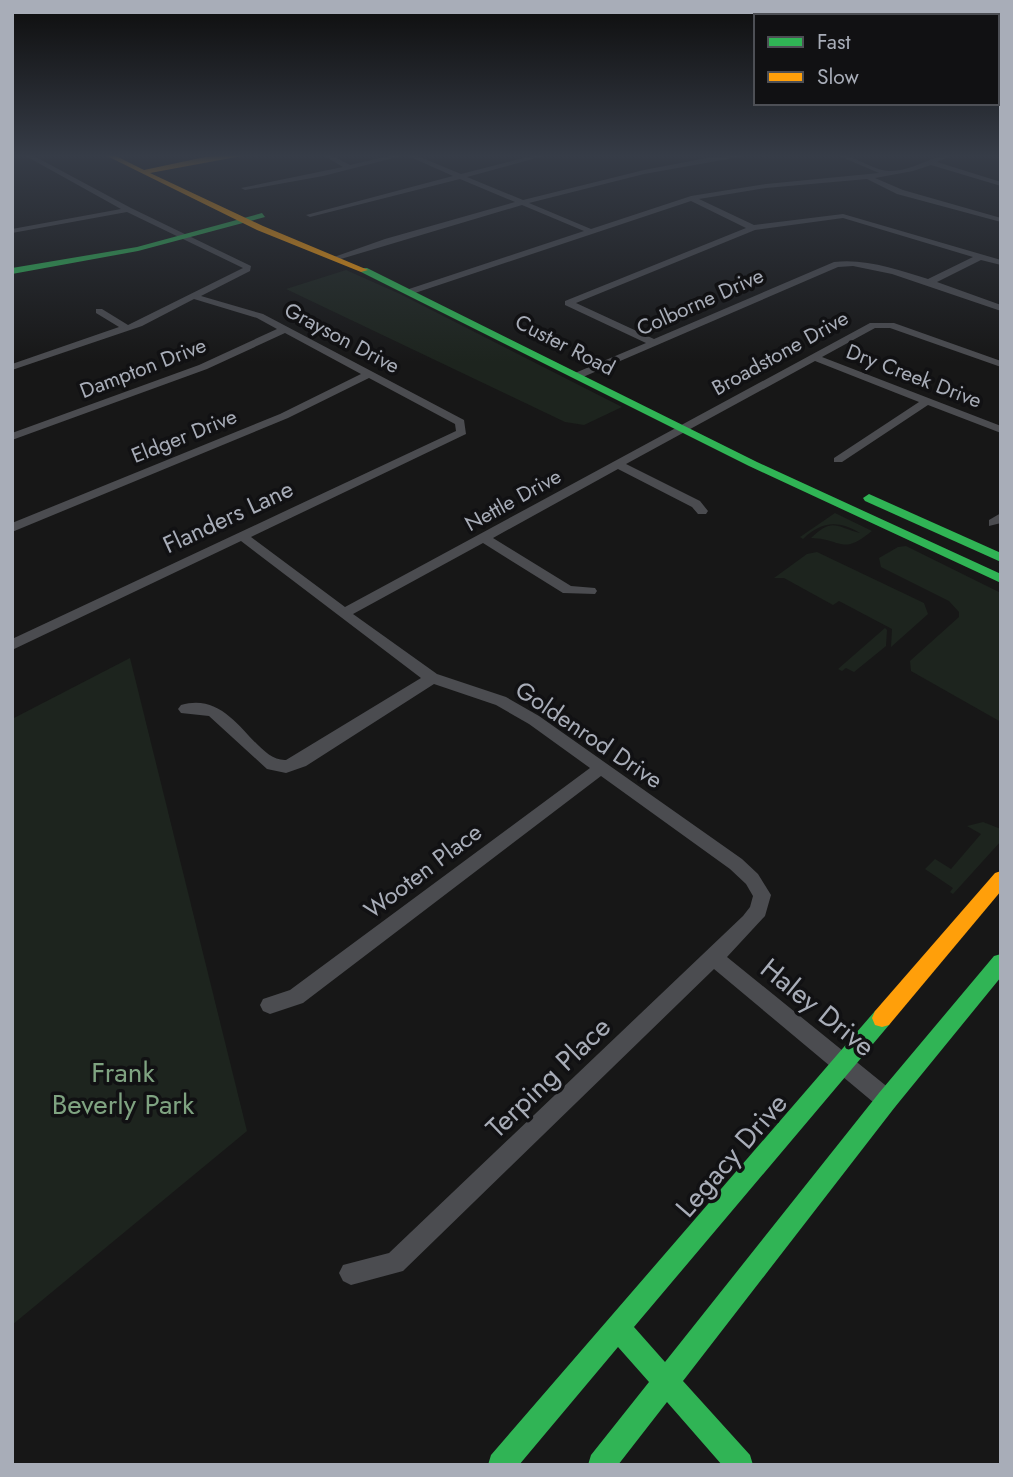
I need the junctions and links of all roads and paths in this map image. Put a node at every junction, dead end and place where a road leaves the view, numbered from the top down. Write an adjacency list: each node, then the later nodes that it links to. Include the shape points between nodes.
1 (51, 224): 13 (street)
2 (157, 224): 15 (street)
3 (235, 224): 15 (main road)
4 (252, 224): 18 (main road, Custer Road)
5 (284, 224): 16 (main road, Custer Road)
6 (448, 224): 16 (street)
7 (573, 224): 14 (street)
8 (612, 224): 14 (street)
9 (745, 224): 12 (street)
10 (778, 224): 12 (street)
11 (869, 224): 17 (street)
12 (753, 228): 28 (street, via 569,303)
13 (12, 231)
14 (590, 231): 22 (street)
15 (186, 238): 20 (main road, via 70,264); 23 (street, via 247,266)
16 (354, 252): 18 (street); 22 (main road, Custer Road)
17 (980, 257): 19 (street); 21 (street)
18 (337, 259): 22 (main road, Custer Road)
19 (1001, 263)
20 (12, 271)
21 (926, 284): 24 (street); 28 (street, Colborne Drive, via 865,265 837,264)
22 (419, 288): 32 (main road, Custer Road); 34 (main road, Custer Road)
23 (193, 296): 26 (street); 27 (street, Grayson Drive, via 260,316)
24 (1001, 308)
25 (99, 311): 26 (street)
26 (127, 328): 31 (street)
27 (285, 329): 33 (street, Grayson Drive); 41 (street, Dampton Drive, via 203,367)
28 (652, 342): 32 (street, Colborne Drive)
29 (814, 357): 30 (street, Broadstone Drive, via 865,328 882,324); 37 (street, Dry Creek Drive); 38 (street, Broadstone Drive)
30 (1001, 364)
31 (12, 367)
32 (597, 367): 34 (street, Colborne Drive); 35 (main road, Custer Road)
33 (368, 373): 39 (street, Grayson Drive, via 460,422); 48 (street, Eldger Drive, via 284,416)
34 (579, 375): 38 (main road, Custer Road)
35 (620, 379)
36 (642, 391): 38 (main road, Custer Road)
37 (928, 401): 40 (street, Dry Creek Drive); 43 (street)
38 (692, 424): 42 (main road, Custer Road); 44 (street, Nettle Drive); 49 (main road, Custer Road, via 753,464)
39 (462, 430): 50 (street, Flanders Lane)
40 (1001, 430)
41 (12, 437)
42 (745, 441)
43 (838, 460)
44 (617, 464): 46 (street); 51 (street, Nettle Drive)
45 (852, 490): 47 (main road)
46 (702, 511)
47 (912, 517): 49 (main road); 52 (main road)
48 (12, 528)
49 (896, 530): 53 (main road, Custer Road)
50 (242, 536): 55 (street, Goldenrod Drive); 56 (street, Flanders Lane)
51 (484, 538): 54 (street, via 568,590); 55 (street, Nettle Drive)
52 (1001, 558)
53 (1001, 579)
54 (590, 591)
55 (345, 613): 57 (street, Goldenrod Drive)
56 (12, 645)
57 (432, 678): 58 (street, via 285,768 268,762 213,711); 59 (street, Goldenrod Drive, via 518,709)
58 (186, 709)
59 (600, 768): 61 (street, Goldenrod Drive, via 736,864); 64 (street, Wooten Place, via 296,997)
60 (1001, 878): 65 (main road, Legacy Drive)
61 (762, 895): 62 (street, Terping Place, via 759,911)
62 (713, 957): 65 (street, Haley Drive); 67 (street, Terping Place, via 395,1263)
63 (1001, 962): 66 (main road)
64 (270, 1005)
65 (844, 1063): 66 (street, Haley Drive); 68 (main road, Legacy Drive)
66 (887, 1100): 69 (main road)
67 (351, 1273)
68 (618, 1328): 69 (main road); 70 (main road, Legacy Drive)
69 (667, 1383): 71 (main road); 72 (main road)
70 (501, 1465)
71 (601, 1465)
72 (740, 1465)

